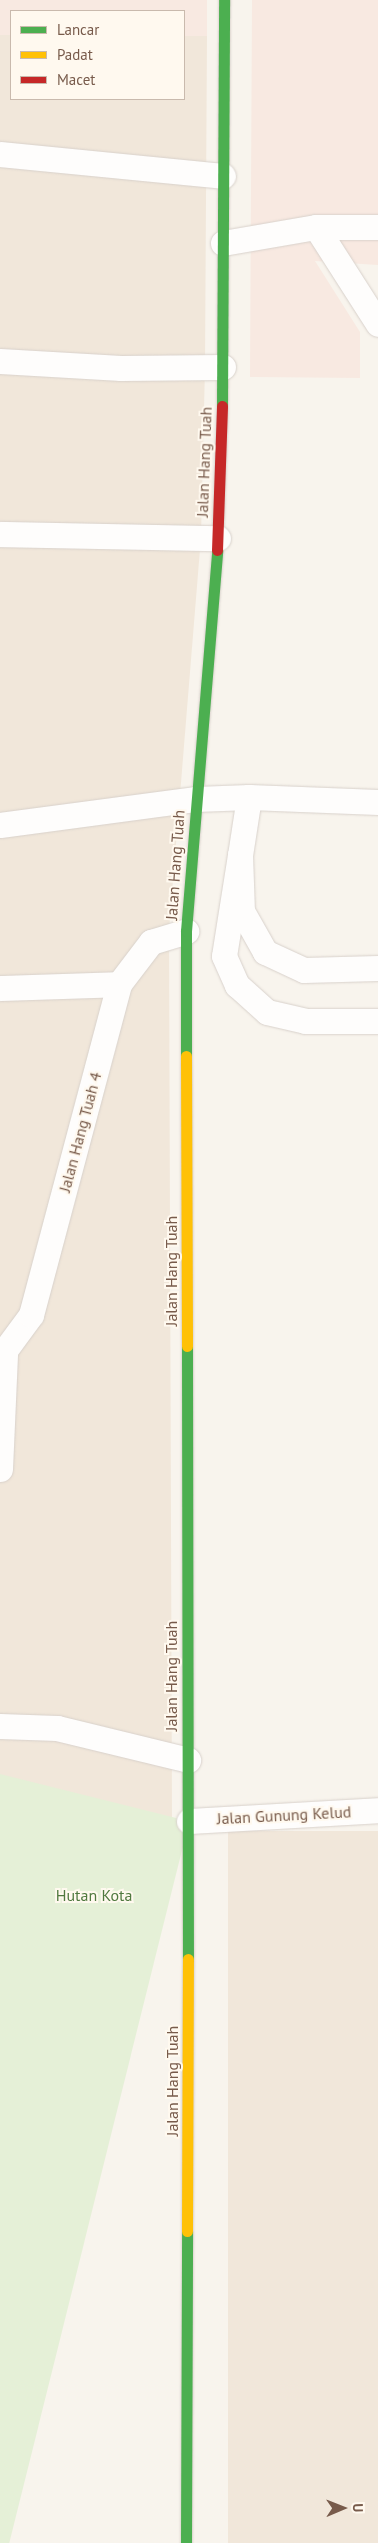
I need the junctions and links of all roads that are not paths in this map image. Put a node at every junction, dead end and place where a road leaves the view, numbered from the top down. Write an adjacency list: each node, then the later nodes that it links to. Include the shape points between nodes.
1 (224, 0): 3 (main road, Jalan Hang Tuah)
2 (0, 154): 3 (street)
3 (223, 176): 6 (main road, Jalan Hang Tuah)
4 (316, 227): 5 (street); 6 (street); 7 (street)
5 (378, 227)
6 (223, 243): 9 (main road, Jalan Hang Tuah)
7 (378, 324)
8 (0, 361): 9 (street, via 121,368)
9 (223, 367): 11 (main road, Jalan Hang Tuah)
10 (0, 534): 11 (street)
11 (218, 538): 13 (main road, Jalan Hang Tuah)
12 (249, 797): 13 (street); 14 (street); 16 (street)
13 (196, 798): 15 (street); 17 (main road, Jalan Hang Tuah)
14 (378, 802)
15 (0, 825)
16 (240, 855): 18 (street, via 242,911 265,952 304,970); 21 (street, via 224,956 237,985 267,1012 305,1021)
17 (186, 931): 19 (street, Jalan Hang Tuah 4, via 151,942); 25 (main road, Jalan Hang Tuah)
18 (378, 968)
19 (120, 984): 20 (street); 22 (street, Jalan Hang Tuah 4, via 31,1315)
20 (0, 988)
21 (378, 1021)
22 (2, 1356): 23 (street)
23 (0, 1469)
24 (0, 1726): 25 (street, via 56,1728)
25 (188, 1760): 27 (main road, Jalan Hang Tuah)
26 (378, 1810): 27 (street, Jalan Gunung Kelud)
27 (189, 1821): 28 (main road, Jalan Hang Tuah)
28 (186, 2543)

